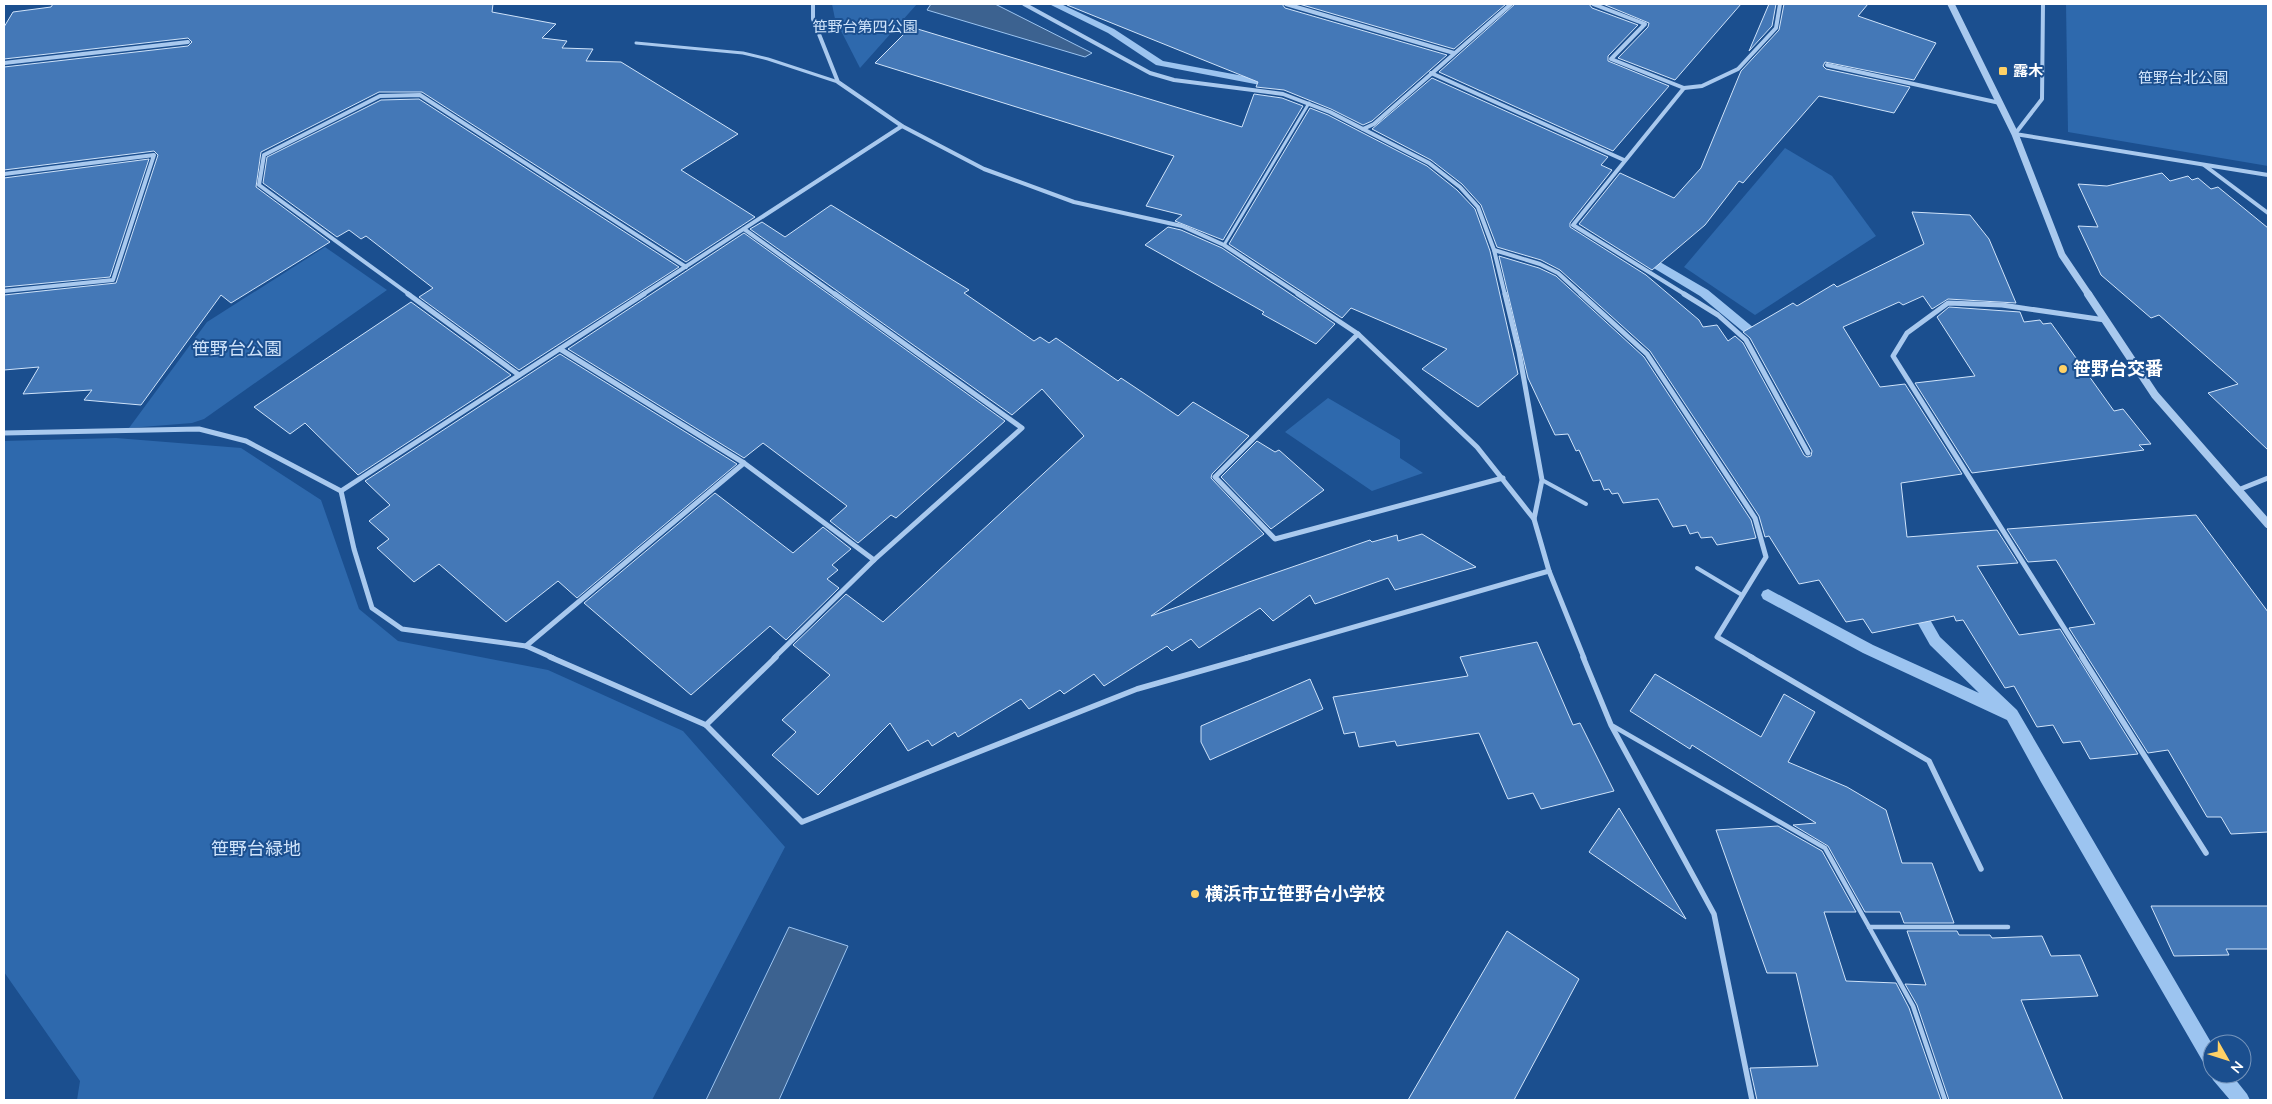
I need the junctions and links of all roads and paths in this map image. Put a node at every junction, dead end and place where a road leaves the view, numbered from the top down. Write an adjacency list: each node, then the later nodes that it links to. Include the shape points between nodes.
1 (812, 4): 15 (street, via 813,19)
2 (1024, 4): 17 (street, via 1150,73 1174,80 1283,94)
3 (1286, 4): 11 (street)
4 (1511, 4): 11 (street)
5 (1593, 4): 16 (street, via 1645,24 1611,59)
6 (1780, 4): 16 (street, via 1776,28 1738,69 1702,86)
7 (1951, 4): 18 (street)
8 (2043, 4): 21 (street, via 2042,99)
9 (188, 42): 12 (street)
10 (636, 43): 15 (lane, via 757,56)
11 (1454, 53): 14 (street)
12 (4, 63)
13 (1827, 65): 18 (street)
14 (1431, 73): 20 (street, via 1374,124); 22 (street)
15 (838, 82): 19 (street)
16 (1684, 88): 22 (street)
17 (1309, 103): 20 (street); 28 (lane)
18 (2000, 103): 21 (street)
19 (902, 126): 27 (street); 28 (street, via 984,169 1024,185 1074,202 1182,226)
20 (1364, 129): 29 (street, via 1429,163 1460,187 1478,207)
21 (2015, 134): 23 (street); 32 (street, via 2062,255)
22 (1624, 160): 37 (street, via 1573,225 1718,315 1746,340)
23 (2202, 164): 25 (street); 26 (street)
24 (4, 174): 31 (street, via 154,155 113,280)
25 (2268, 175)
26 (2268, 213)
27 (744, 229): 30 (street); 47 (street, via 1022,428)
28 (1224, 245): 33 (street)
29 (1494, 250): 41 (street, via 1519,352); 50 (street, via 1558,273 1647,354 1755,518 1766,557)
30 (686, 267): 34 (street); 35 (street, via 420,95 380,96 264,155 259,185)
31 (4, 291)
32 (2105, 320): 42 (street, via 2155,395); 54 (street, via 2002,304 1948,303 1907,333 1893,356)
33 (1358, 334): 39 (street, via 1478,447); 39 (street, via 1215,477 1275,539)
34 (560, 349): 35 (street); 38 (street)
35 (519, 375): 43 (street)
36 (4, 433): 43 (street, via 199,429 246,441)
37 (1808, 453)
38 (744, 463): 47 (street); 51 (street)
39 (1503, 478): 45 (street)
40 (2268, 478): 42 (street)
41 (1542, 480): 44 (lane); 45 (street)
42 (2238, 490): 46 (street)
43 (340, 491): 51 (street, via 372,608 402,629)
44 (1586, 504)
45 (1534, 519): 49 (street)
46 (2268, 524)
47 (874, 560): 52 (street)
48 (1697, 568): 50 (lane)
49 (1549, 571): 52 (street, via 1137,689 802,822); 53 (street)
50 (1742, 595): 55 (street, via 1717,637 1929,761)
51 (526, 646): 52 (street)
52 (706, 725)
53 (1611, 725): 56 (lane, via 1825,848); 58 (street, via 1714,914)
54 (2206, 853)
55 (1981, 869)
56 (1869, 927): 57 (lane); 59 (lane, via 1913,1006)
57 (2008, 927)
58 (1752, 1100)
59 (1945, 1100)

